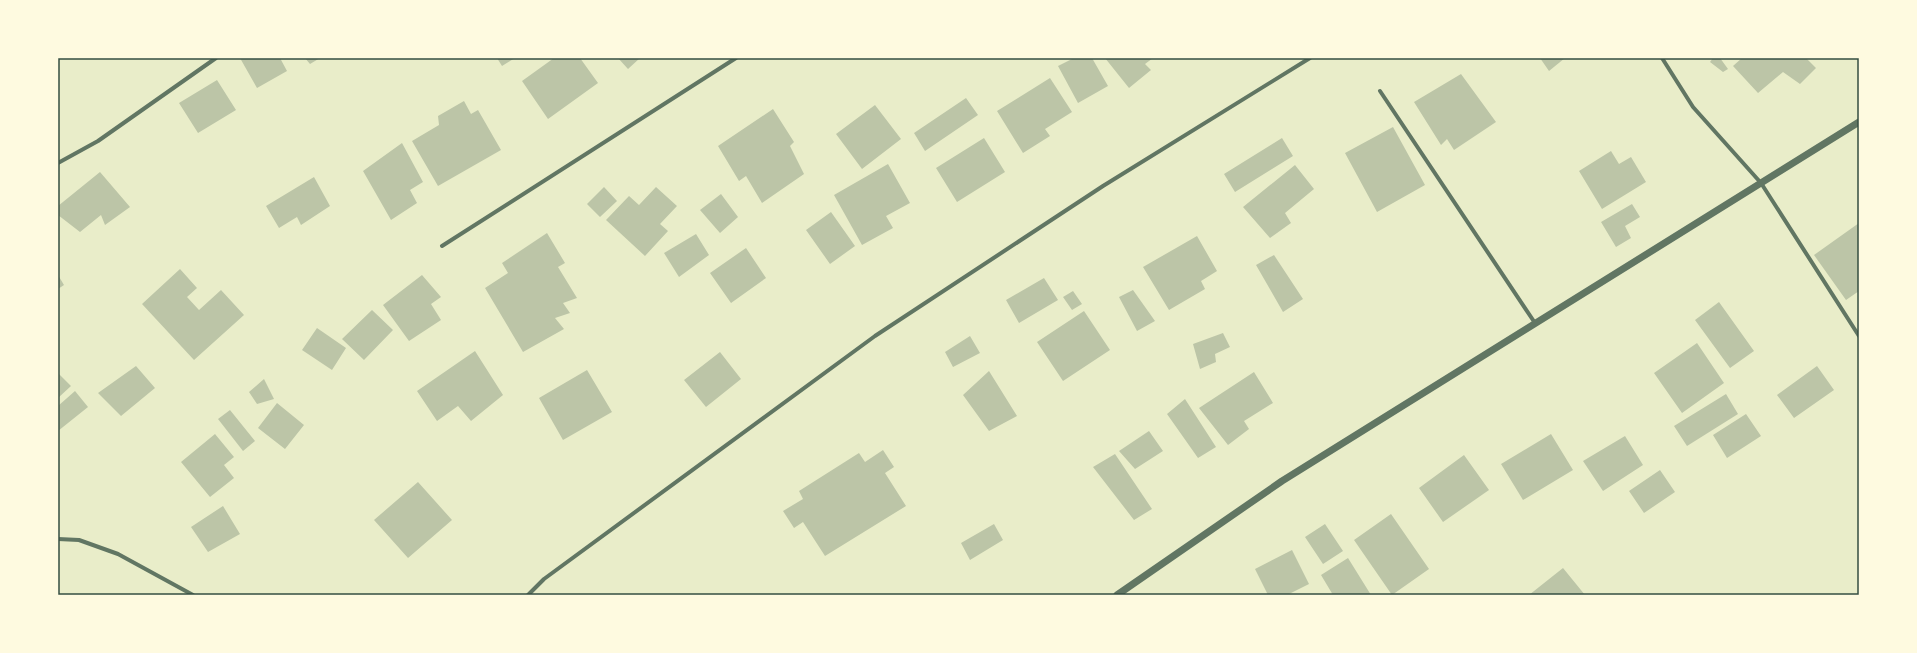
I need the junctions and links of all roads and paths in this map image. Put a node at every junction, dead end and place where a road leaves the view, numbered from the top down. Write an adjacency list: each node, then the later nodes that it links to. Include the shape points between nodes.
1 (216, 58): 7 (street, via 98,141)
2 (736, 58): 9 (street)
3 (1310, 58): 14 (street, via 1103,186 875,336 551,574)
4 (1662, 58): 8 (street, via 1693,107)
5 (1380, 91): 10 (street)
6 (1859, 122): 8 (street)
7 (58, 163)
8 (1761, 183): 10 (street); 11 (street)
9 (442, 246)
10 (1535, 323): 15 (street, via 1282,481)
11 (1859, 336)
12 (58, 539): 13 (street, via 79,540 118,554)
13 (193, 595)
14 (528, 595)
15 (1117, 595)

